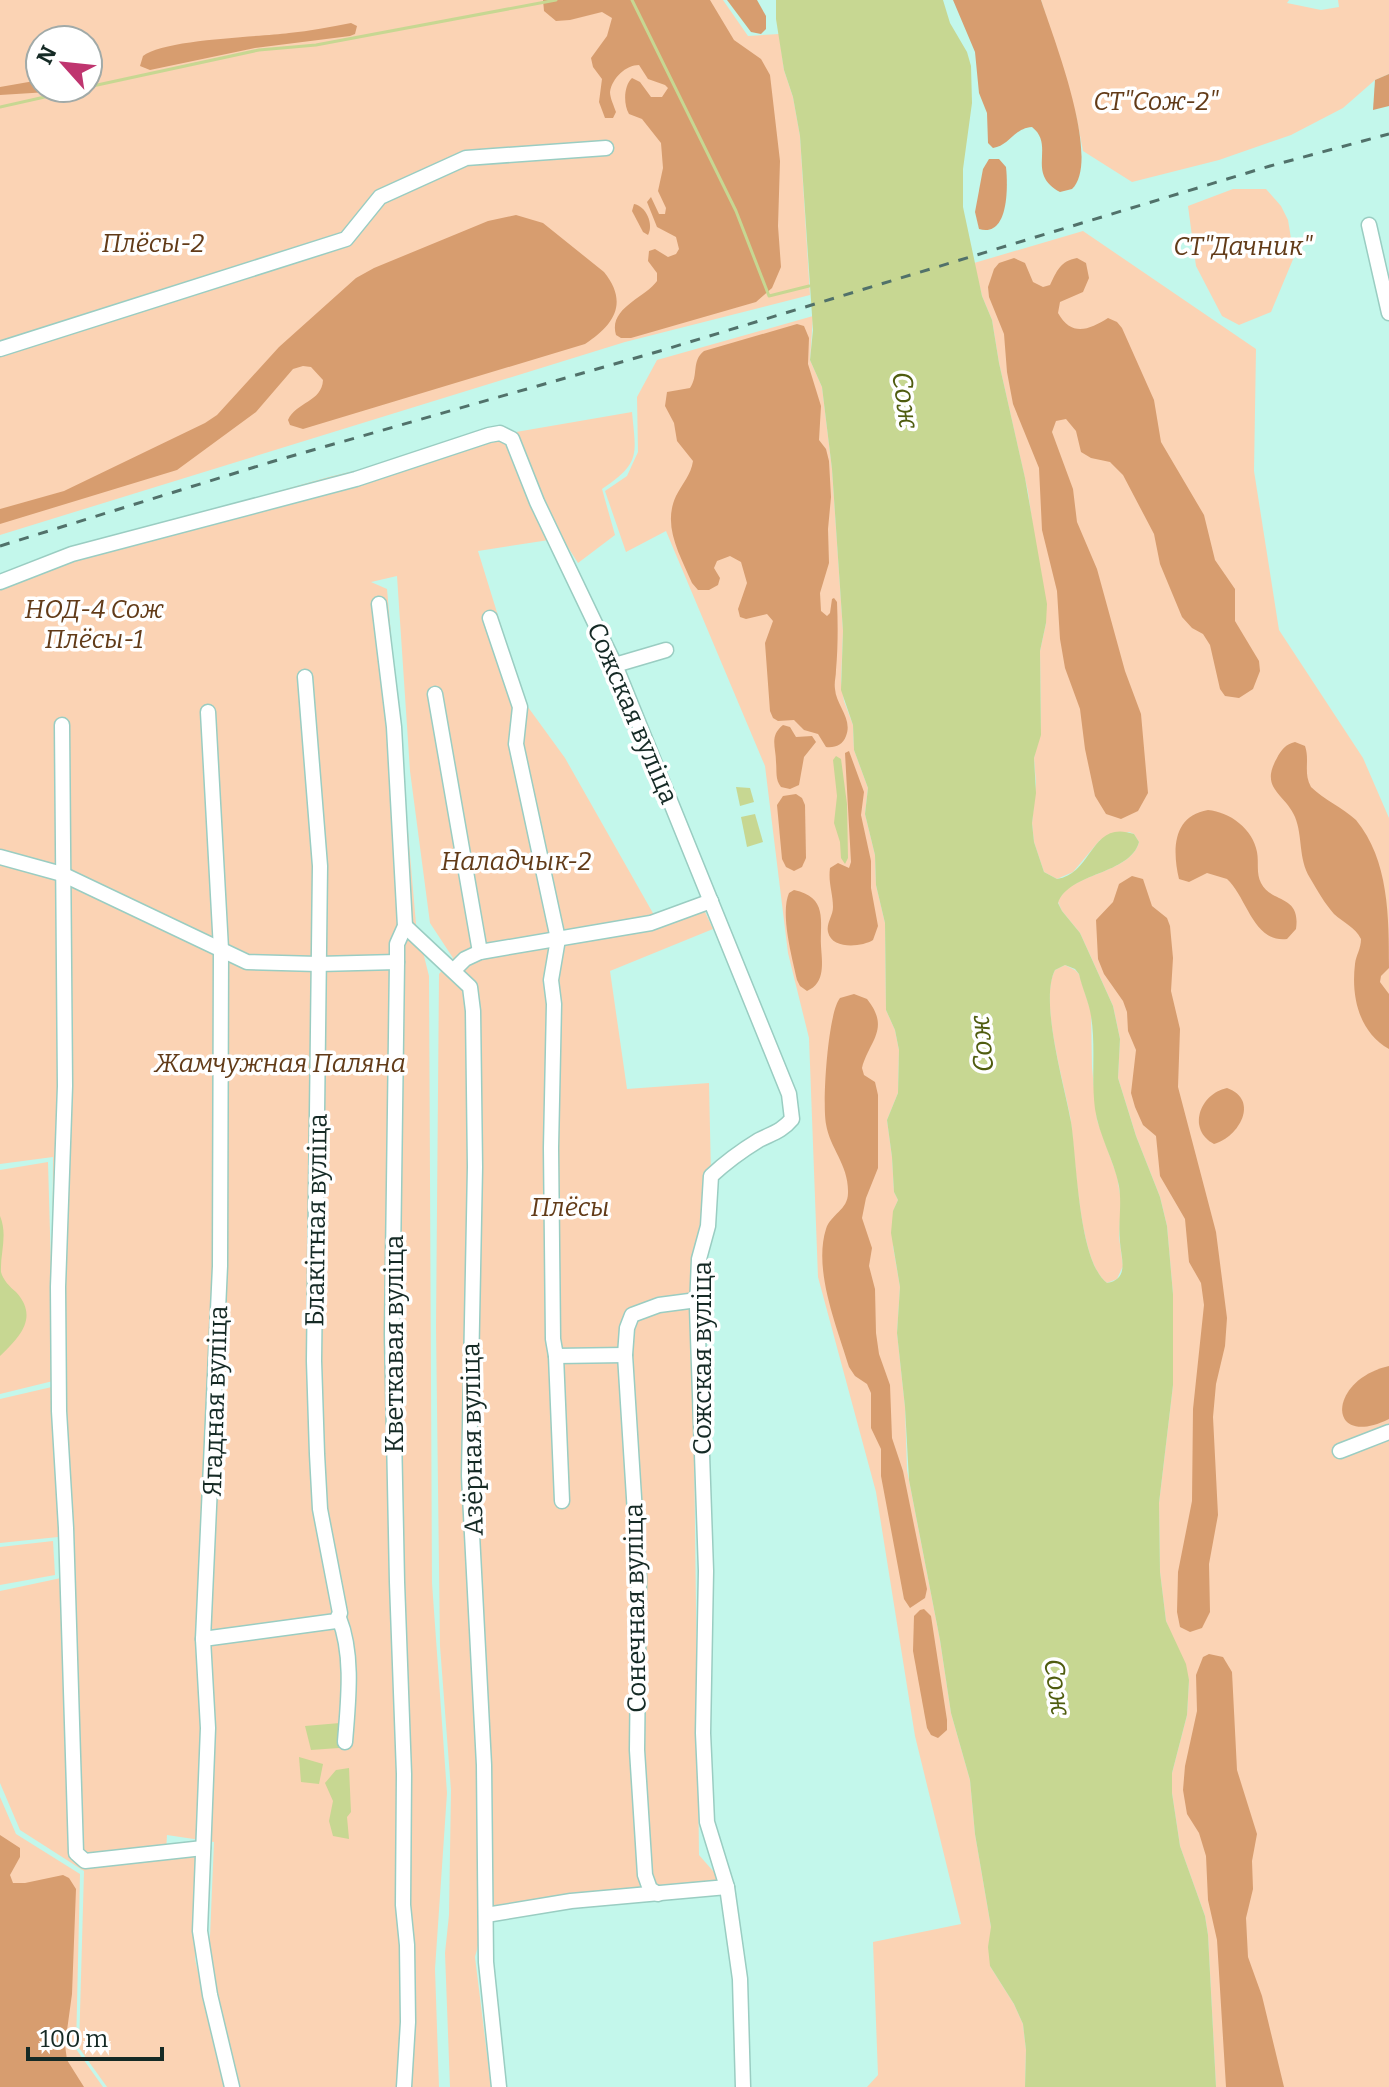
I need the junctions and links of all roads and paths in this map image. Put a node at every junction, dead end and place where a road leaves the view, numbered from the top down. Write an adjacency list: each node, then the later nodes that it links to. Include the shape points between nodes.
1 (606, 148): 4 (street, via 466,158 380,197 346,239)
2 (1369, 225): 3 (street)
3 (1389, 313)
4 (0, 349)
5 (0, 582): 9 (street, Сожская вуліца, via 72,554 356,479 500,433 512,439)
6 (379, 604): 17 (street, Кветкавая вуліца, via 394,727)
7 (490, 618): 18 (street, via 520,707 516,744)
8 (666, 650): 9 (street)
9 (615, 665): 16 (street, Сожская вуліца)
10 (305, 677): 22 (street, Блакітная вуліца, via 320,866)
11 (435, 694): 20 (street)
12 (208, 712): 19 (street, Ягадная вуліца)
13 (62, 725): 15 (street)
14 (0, 857): 15 (street)
15 (62, 874): 19 (street); 33 (street, via 65,1086 59,1411 76,1853 85,1861)
16 (711, 901): 18 (street, via 651,923); 24 (street, Сожская вуліца, via 779,1065 792,1119 711,1176)
17 (405, 926): 21 (street, Кветкавая вуліца); 23 (street, Азёрная вуліца)
18 (558, 939): 20 (street); 26 (street, via 551,980)
19 (221, 949): 22 (street, via 247,962); 31 (street, Ягадная вуліца, via 220,1266)
20 (480, 952): 23 (street)
21 (397, 962): 22 (street); 38 (street, Кветкавая вуліца, via 392,1334 407,1945)
22 (318, 964): 30 (street, Блакітная вуліца, via 316,1438 320,1509)
23 (454, 970): 36 (street, Азёрная вуліца, via 470,987 473,1011 469,1476)
24 (697, 1300): 25 (street, Сонечная вуліца, via 632,1315); 34 (street, Сожская вуліца, via 707,1822)
25 (625, 1355): 26 (street); 35 (street, Сонечная вуліца, via 639,1577 637,1750 645,1875)
26 (556, 1356): 29 (street)
27 (1389, 1432): 28 (street)
28 (1340, 1451)
29 (562, 1501)
30 (339, 1618): 31 (street); 32 (street, Блакітная вуліца, via 347,1667)
31 (203, 1639): 33 (street, Ягадная вуліца, via 208,1728)
32 (345, 1742)
33 (203, 1848): 37 (street, Ягадная вуліца, via 200,1931)
34 (727, 1887): 35 (street); 40 (street, Сожская вуліца, via 740,1979)
35 (658, 1894): 36 (street)
36 (486, 1915): 39 (street, Азёрная вуліца)
37 (232, 2087)
38 (404, 2087)
39 (499, 2087)
40 (743, 2087)

